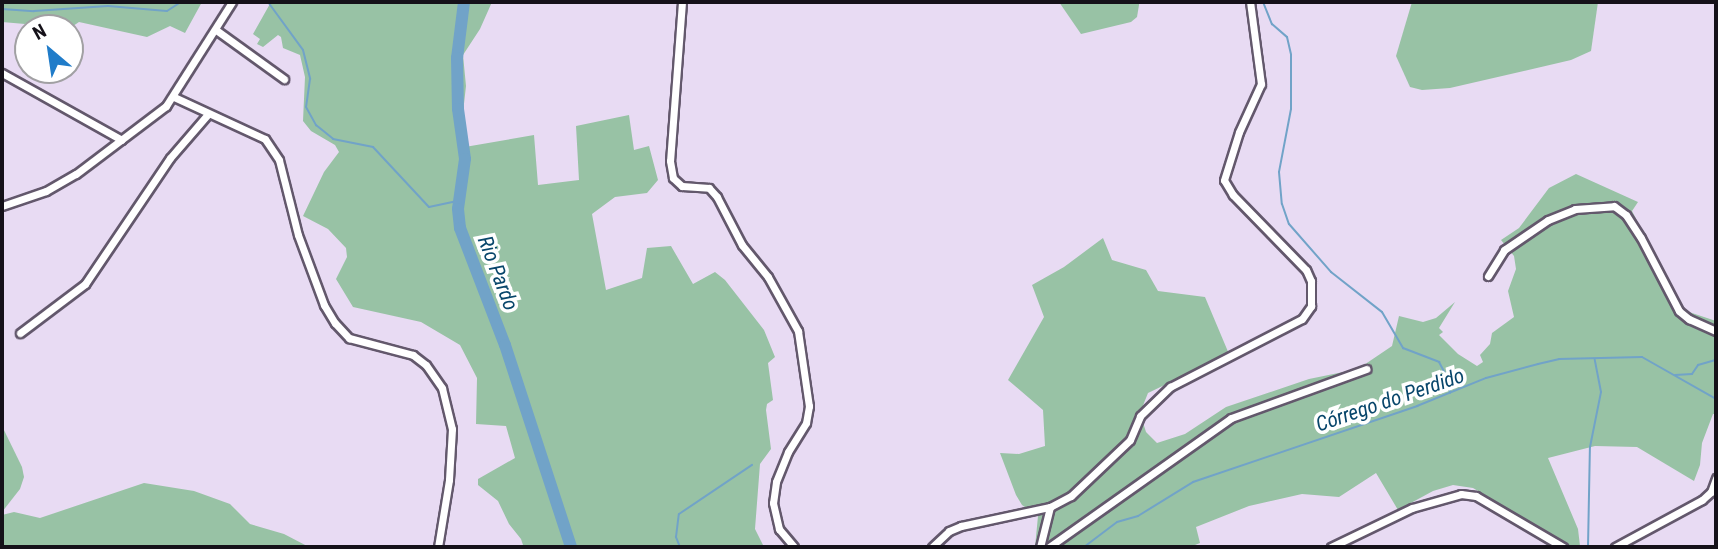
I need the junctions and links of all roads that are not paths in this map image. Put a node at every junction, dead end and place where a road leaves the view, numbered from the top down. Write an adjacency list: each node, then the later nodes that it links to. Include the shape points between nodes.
1 (232, 2): 4 (street)
2 (682, 2): 18 (street, via 670,161 673,178 682,186 709,188 717,197 798,331 809,406 806,424 776,482 773,503 779,529)
3 (1250, 2): 16 (street, via 1261,85 1224,180 1306,271 1311,306 1302,318 1170,387 1140,416 1130,440 1071,496)
4 (216, 30): 6 (street); 7 (street)
5 (2, 73): 9 (street)
6 (284, 79)
7 (174, 97): 8 (street); 9 (street)
8 (208, 114): 13 (street, via 162,169 85,284); 17 (street, via 265,139 273,149 298,234 335,323 349,338 413,355 442,388 452,429)
9 (122, 140): 10 (street, via 46,191)
10 (2, 206)
11 (1488, 276): 12 (street, via 1504,250 1548,220 1575,209 1614,206 1626,215 1641,239 1679,311)
12 (1716, 331)
13 (20, 332)
14 (1366, 369): 21 (street, via 1231,418)
15 (1716, 478): 24 (street, via 1702,500)
16 (1050, 507): 19 (street, via 961,526); 20 (street)
17 (437, 547)
18 (794, 547)
19 (932, 547)
20 (1040, 547)
21 (1049, 547)
22 (1331, 547): 23 (street, via 1412,508 1461,494 1476,496)
23 (1563, 547)
24 (1615, 547)

